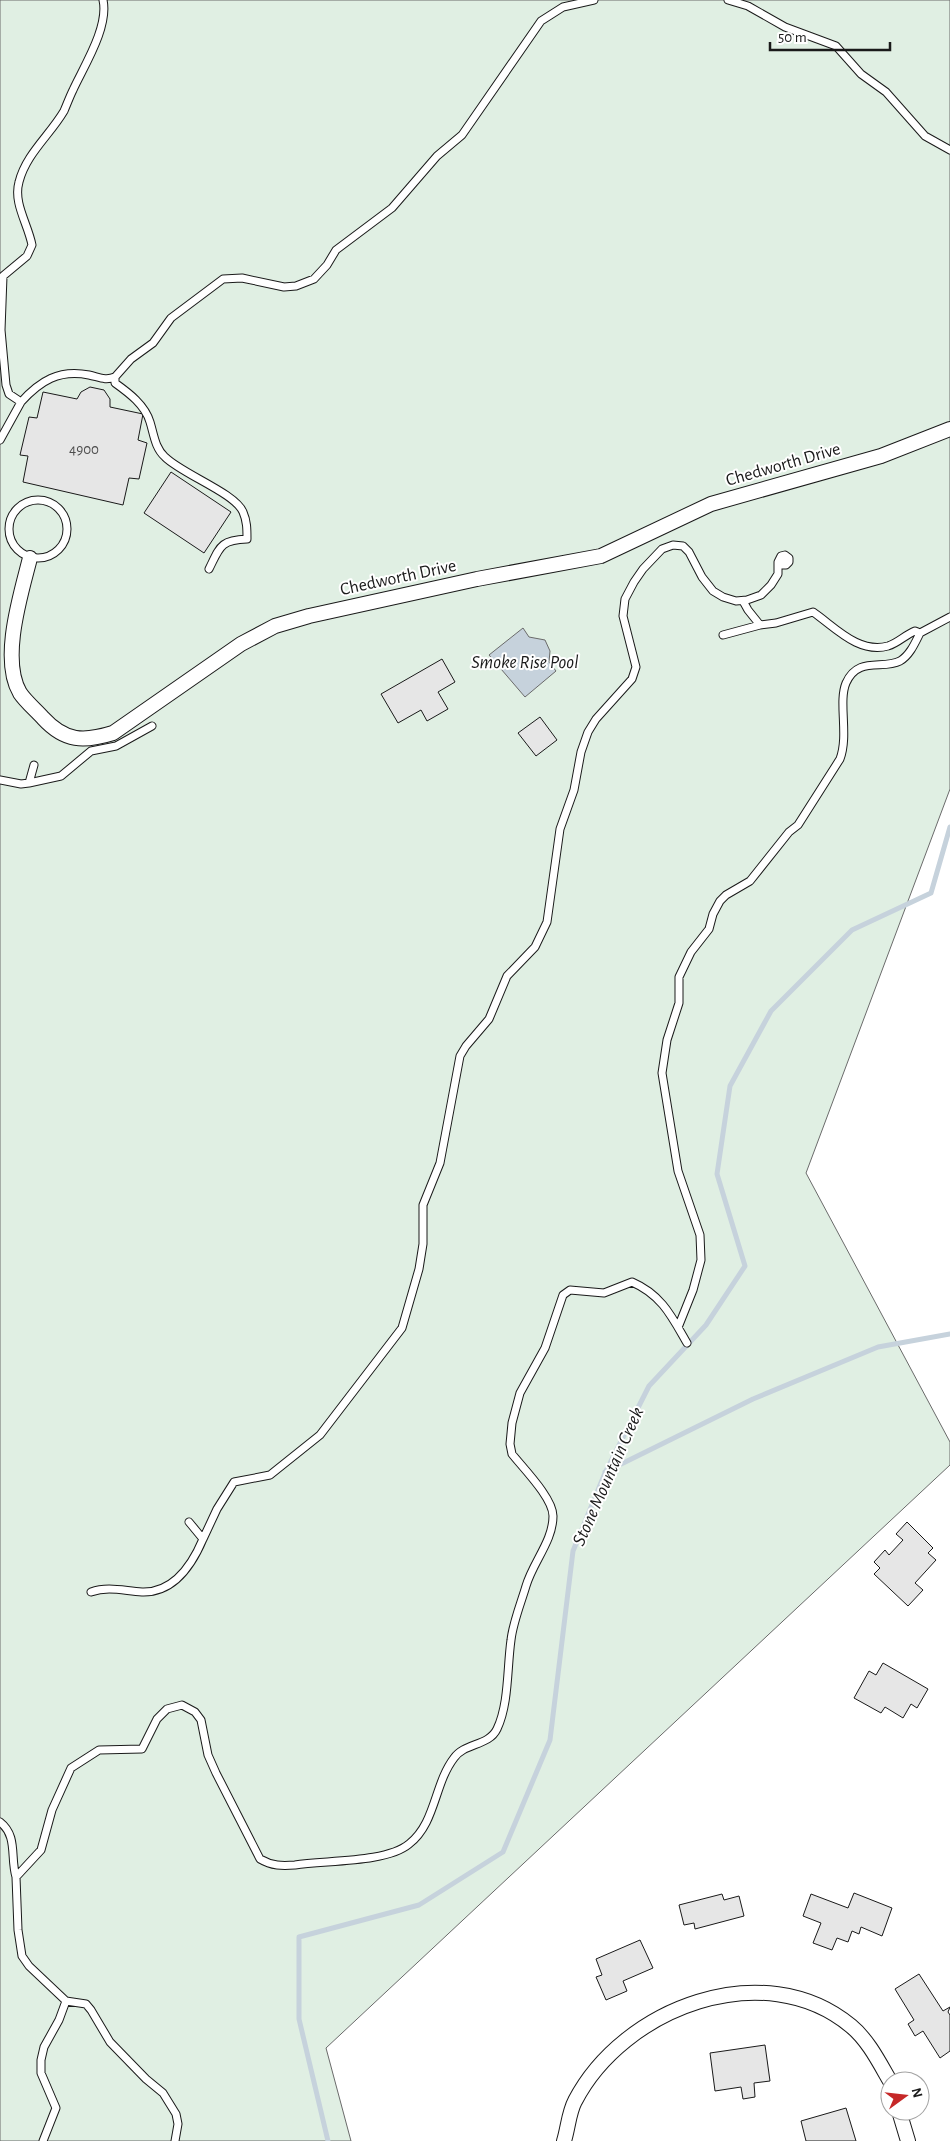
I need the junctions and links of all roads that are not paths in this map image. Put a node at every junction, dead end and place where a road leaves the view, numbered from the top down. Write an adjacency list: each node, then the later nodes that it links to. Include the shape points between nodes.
1 (103, 0): 6 (lane, via 105,8 99,32 88,59 64,111 28,160 19,182 17,198 32,245 26,256 3,276 1,330 6,385 9,394)
2 (594, 0): 5 (lane, via 564,7 541,21 462,135 437,156 392,208 336,250 328,265 314,279 284,287 242,278 223,280 171,318 153,343 131,359)
3 (728, 0): 4 (lane, via 748,6 785,27 836,46 861,74 886,92 925,136)
4 (950, 150)
5 (115, 377): 6 (lane, via 106,380 82,374 59,376 43,381); 11 (lane, via 115,383 143,406 163,456 231,499 242,510 247,538 230,540 222,546)
6 (21, 402): 8 (lane)
7 (950, 429): 9 (street, Chedworth Drive, via 882,456 711,504 601,556 476,579 275,626 241,644 113,733 96,738 68,737 46,721 20,693 12,674 11,644)
8 (0, 440)
9 (30, 558): 9 (lane, via 39,559 56,553 68,533 60,508 39,499 24,502 8,523 10,540 15,548)
10 (785, 561): 12 (lane, via 782,559 782,564 789,562 789,558 781,556 778,574 761,595)
11 (209, 569)
12 (743, 601): 14 (lane); 24 (lane, via 723,597 713,591 683,546 662,549 634,582 623,616 636,667 632,679 588,732 574,790 560,829 550,905 542,935 507,976 489,1019 460,1056 440,1163 423,1205 419,1269 402,1328 320,1435 270,1475 234,1482)
13 (950, 617): 15 (lane)
14 (760, 625): 15 (lane, via 813,612 842,635 873,648 889,646 915,631); 16 (lane)
15 (920, 633): 21 (lane, via 909,652 898,662 860,668 847,682 844,749 840,759 798,825 750,881 720,901 709,929 684,964 679,977 676,1015 667,1040 662,1073 678,1171 700,1235 701,1260)
16 (723, 635)
17 (152, 726): 20 (lane, via 116,746 91,751 60,776)
18 (34, 765): 20 (lane)
19 (0, 780): 20 (lane)
20 (29, 783)
21 (679, 1326): 22 (lane); 27 (lane, via 652,1292 632,1282 604,1293 570,1290 563,1295 545,1348 520,1393 512,1423 512,1454 552,1505 553,1516 545,1545 526,1584 511,1637 500,1721 490,1738 454,1758 437,1791 426,1823 408,1845 397,1852 382,1855 295,1865 269,1864 260,1859 208,1755 201,1720 190,1708 182,1705 173,1706 157,1719 142,1749 99,1750 71,1768 52,1810 41,1850)
22 (687, 1343)
23 (189, 1522): 24 (lane)
24 (203, 1539): 25 (lane, via 181,1575 160,1590 142,1592 102,1588)
25 (91, 1592)
26 (0, 1822): 27 (lane, via 12,1837)
27 (16, 1877): 28 (lane, via 22,1956)
28 (66, 2001): 31 (lane, via 44,2046 41,2060 41,2073 56,2108); 32 (lane, via 86,2004 110,2042 163,2092 176,2114)
29 (885, 2071): 33 (street, via 874,2051 851,2026 824,2009 768,1992 716,1997 671,2011 630,2036 598,2067 574,2102)
30 (902, 2121): 34 (street)
31 (43, 2141)
32 (175, 2141)
33 (564, 2141)
34 (908, 2141)

